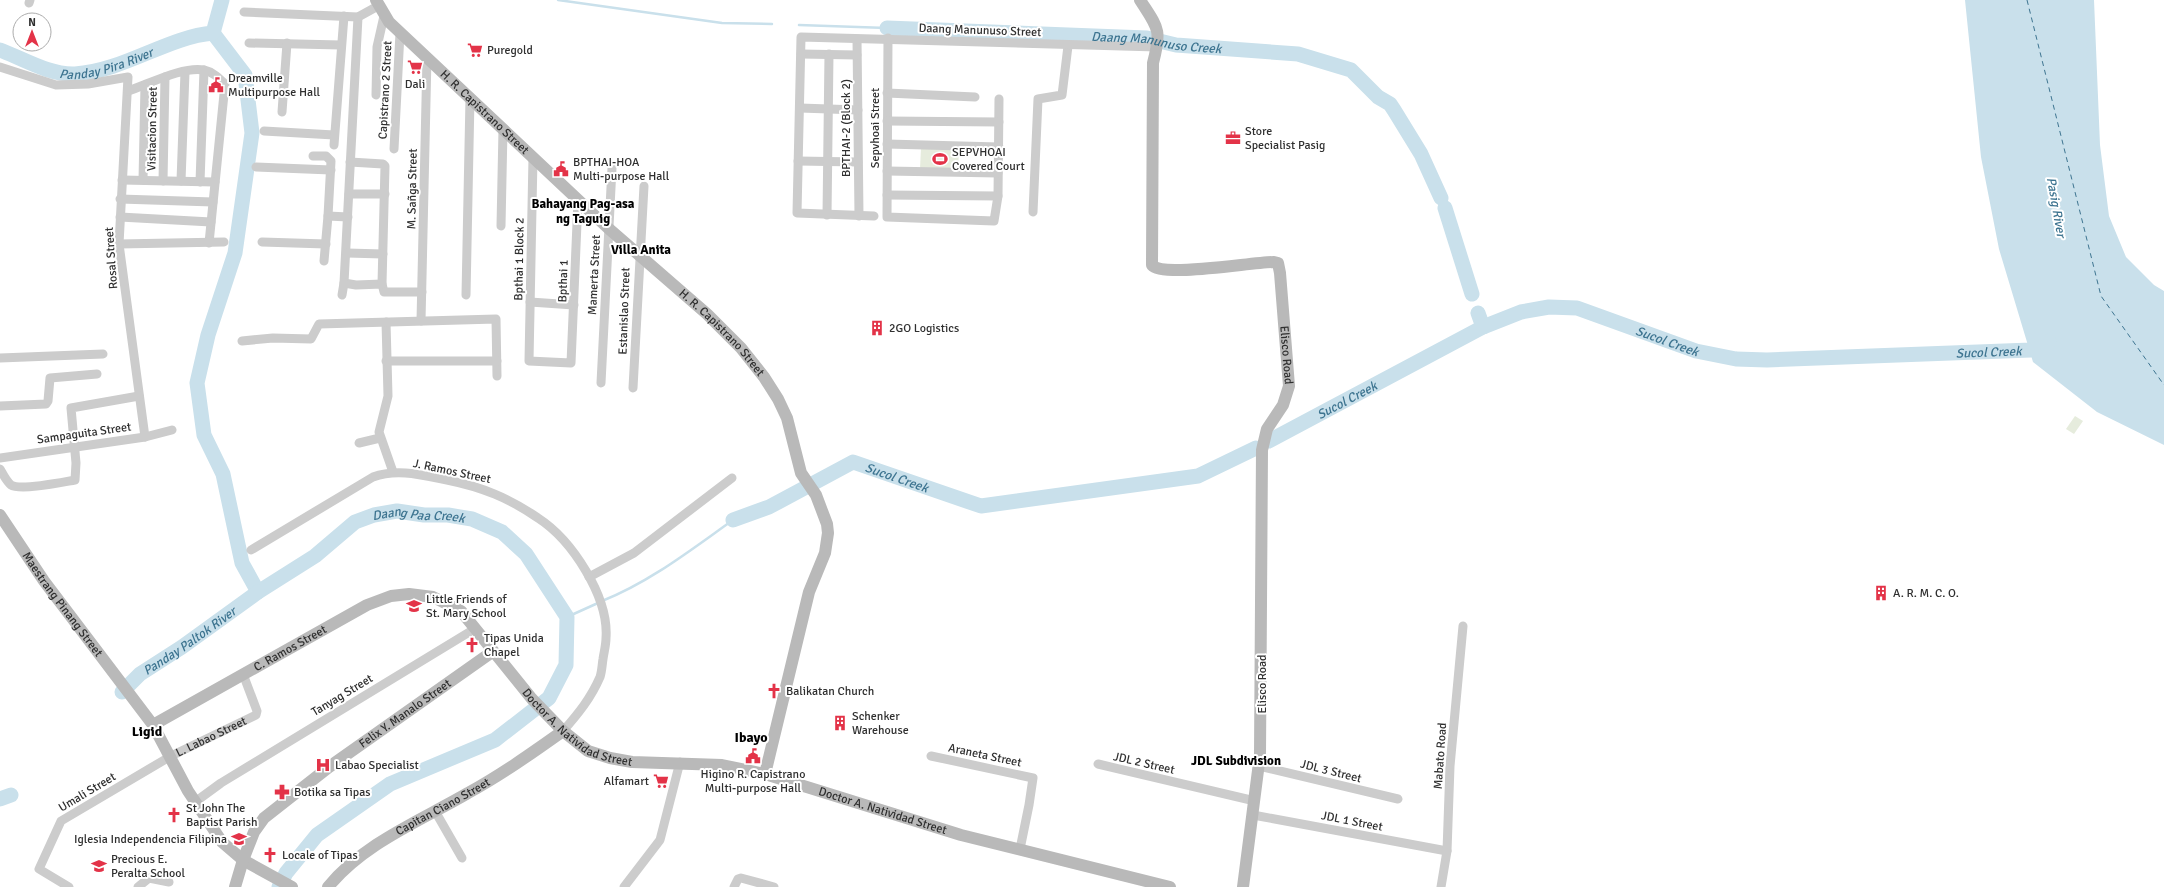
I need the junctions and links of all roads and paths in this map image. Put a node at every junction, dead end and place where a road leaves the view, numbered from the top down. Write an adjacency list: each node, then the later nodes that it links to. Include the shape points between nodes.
1 (1140, 0): 11 (main road, via 1158,28)
2 (379, 7): 5 (street); 6 (main road, H. R. Capistrano Street); 25 (street, via 380,41 377,47)
3 (244, 12): 4 (street)
4 (344, 16): 5 (street); 12 (street)
5 (358, 17): 45 (street)
6 (400, 32): 17 (main road, H. R. Capistrano Street); 41 (street, Capistrano 2 Street)
7 (888, 38): 8 (street, Daang Manunuso Street); 13 (street, Daang Manunuso Street); 24 (street, Sepvhoai Street)
8 (857, 39): 14 (street, Daang Manunuso Street, via 802,37); 16 (street, BPTHAI-2 (Block 2))
9 (249, 42): 10 (street)
10 (287, 43): 12 (street); 32 (street)
11 (1158, 43): 13 (street, Daang Manunuso Street); 129 (main road, Elisco Road, via 1153,63 1152,264 1158,270 1186,270 1274,262 1278,263 1280,273 1289,386 1283,405 1267,429 1262,450 1262,712)
12 (341, 45): 37 (street)
13 (1068, 46): 67 (street, via 1062,95 1038,99)
14 (801, 54): 15 (street); 29 (street)
15 (829, 54): 16 (street); 30 (street)
16 (857, 55): 31 (street, BPTHAI-2 (Block 2))
17 (427, 57): 27 (main road, H. R. Capistrano Street); 88 (street, M. Sañga Street)
18 (0, 67): 23 (street, Rosal Street, via 56,84 88,84 128,77)
19 (204, 70): 20 (street); 57 (street); 58 (street, via 216,75 225,84)
20 (185, 72): 21 (street); 56 (street)
21 (165, 78): 22 (street); 55 (street, Visitacion Street)
22 (145, 85): 23 (street); 54 (street)
23 (128, 91): 53 (street, Rosal Street)
24 (888, 93): 26 (street); 33 (street, Sepvhoai Street)
25 (376, 95)
26 (975, 97)
27 (470, 98): 35 (main road, H. R. Capistrano Street); 90 (street)
28 (999, 99): 34 (street)
29 (800, 108): 30 (street); 44 (street)
30 (829, 109): 31 (street); 46 (street)
31 (858, 110): 47 (street, BPTHAI-2 (Block 2))
32 (282, 112)
33 (887, 121): 34 (street); 38 (street, Sepvhoai Street)
34 (999, 122): 40 (street)
35 (503, 129): 43 (main road, H. R. Capistrano Street); 75 (street)
36 (264, 131): 37 (street)
37 (334, 135): 39 (street)
38 (887, 144): 40 (street); 51 (street, Sepvhoai Street)
39 (334, 146)
40 (999, 147): 52 (street)
41 (394, 149)
42 (313, 156): 50 (street, via 330,158)
43 (533, 157): 65 (main road, H. R. Capistrano Street); 91 (street, Bpthai 1 Block 2)
44 (798, 161): 46 (street); 68 (street, via 798,214)
45 (350, 162): 60 (street); 61 (street, via 385,165)
46 (828, 162): 47 (street); 68 (street)
47 (858, 162): 70 (street, BPTHAI-2 (Block 2))
48 (256, 167): 50 (street)
49 (612, 168): 76 (street, Mamerta Street)
50 (331, 170): 69 (street)
51 (887, 171): 52 (street); 62 (street, Sepvhoai Street)
52 (998, 173): 63 (street)
53 (122, 180): 54 (street); 64 (street, Rosal Street)
54 (143, 180): 55 (street)
55 (163, 181): 56 (street)
56 (182, 181): 57 (street)
57 (200, 182): 58 (street)
58 (215, 182): 66 (street)
59 (644, 186): 84 (street, Estanislao Street)
60 (349, 194): 61 (street); 73 (street)
61 (385, 194): 83 (street)
62 (887, 195): 63 (street); 63 (street, Sepvhoai Street, via 887,217 992,222 996,218)
63 (998, 196)
64 (120, 199): 66 (street); 72 (street, Rosal Street)
65 (578, 200): 76 (main road, H. R. Capistrano Street); 92 (street, Bpthai 1)
66 (213, 202): 74 (street)
67 (1033, 212)
68 (827, 215): 70 (street)
69 (328, 216): 73 (street); 81 (street)
70 (858, 216): 71 (street)
71 (874, 216)
72 (120, 217): 74 (street); 80 (street, Rosal Street)
73 (348, 217): 82 (street)
74 (211, 222): 79 (street)
75 (501, 226)
76 (608, 228): 84 (main road, H. R. Capistrano Street); 103 (street, Mamerta Street)
77 (224, 242): 79 (street)
78 (262, 242): 81 (street)
79 (209, 243): 80 (street)
80 (119, 244): 105 (street, Rosal Street)
81 (326, 244): 85 (street)
82 (347, 253): 83 (street); 86 (street)
83 (383, 254): 87 (street)
84 (639, 254): 104 (street, Estanislao Street); 130 (main road, H. R. Capistrano Street, via 707,314 741,348 764,377 787,418 805,479 827,524 825,554 809,592)
85 (324, 261)
86 (344, 283): 87 (street); 89 (street)
87 (382, 284): 88 (street, via 384,292)
88 (422, 292): 93 (street, M. Sañga Street)
89 (342, 295)
90 (466, 295)
91 (530, 302): 92 (street); 100 (street, Bpthai 1 Block 2, via 529,361)
92 (574, 305): 100 (street, Bpthai 1)
93 (421, 321): 94 (street); 99 (street, via 496,319)
94 (386, 322): 95 (street, via 319,324 312,340 273,338); 98 (street)
95 (242, 341)
96 (103, 354): 97 (street)
97 (0, 358)
98 (386, 361): 99 (street); 109 (street, via 388,396 379,432)
99 (497, 361): 102 (street)
100 (572, 363)
101 (97, 374): 106 (street, via 50,378 46,404)
102 (497, 376)
103 (601, 383)
104 (633, 388)
105 (139, 396): 108 (street, Rosal Street); 111 (street, via 71,408)
106 (0, 406)
107 (172, 430): 108 (street, Sampaguita Street)
108 (145, 436): 111 (street, Sampaguita Street)
109 (380, 438): 110 (street); 114 (street)
110 (359, 443)
111 (75, 448): 112 (street, Sampaguita Street); 113 (street, via 74,480 14,486)
112 (0, 458)
113 (0, 469)
114 (393, 472): 117 (street, J. Ramos Street, via 373,477); 118 (street, J. Ramos Street, via 456,482 495,493 540,518 564,541)
115 (732, 478): 118 (street, via 634,553)
116 (0, 515): 123 (main road, Maestrang Pinang Street, via 44,581)
117 (251, 550)
118 (589, 577): 124 (street, J. Ramos Street, via 599,598 606,637 600,675 587,703)
119 (1463, 626): 137 (street, Mabato Road, via 1450,766)
120 (476, 628): 121 (main road); 122 (main road, C. Ramos Street, via 461,610 433,597 409,594 391,596 367,604); 133 (street, Tanyag Street, via 221,783)
121 (492, 652): 124 (main road, Doctor A. Natividad Street); 139 (main road, Felix Y. Manalo Street, via 329,767 264,818 254,832)
122 (243, 674): 123 (main road, C. Ramos Street); 125 (street, L. Labao Street, via 257,711 256,715)
123 (153, 725): 125 (main road, Maestrang Pinang Street)
124 (563, 731): 127 (main road, Doctor A. Natividad Street, via 588,751 610,758 632,762); 134 (main road, Capitan Ciano Street, via 469,793)
125 (171, 756): 133 (main road, Maestrang Pinang Street); 142 (street, Umali Street, via 61,821 38,869)
126 (931, 756): 136 (street, Araneta Street, via 1033,778)
127 (680, 762): 130 (main road, Doctor A. Natividad Street, via 722,765); 146 (street, via 660,840)
128 (1098, 764): 132 (street, JDL 2 Street)
129 (1259, 766): 131 (street, JDL 3 Street); 132 (main road, Elisco Road)
130 (765, 774): 136 (main road, Doctor A. Natividad Street, via 961,835)
131 (1398, 799)
132 (1255, 801): 135 (main road, Elisco Road)
133 (195, 802): 139 (main road, Maestrang Pinang Street, via 222,842)
134 (435, 811): 138 (street); 145 (main road, Capitan Ciano Street, via 397,831 351,863)
135 (1253, 814): 137 (street, JDL 1 Street); 150 (main road, Elisco Road)
136 (1020, 849): 149 (main road, Doctor A. Natividad Street)
137 (1447, 851): 151 (street, Mabato Road)
138 (462, 858)
139 (243, 860): 141 (main road, Maestrang Pinang Street); 144 (main road, Felix Y. Manalo Street)
140 (169, 882): 143 (street, via 149,878 142,881)
141 (288, 885)
142 (69, 887)
143 (138, 887)
144 (235, 887)
145 (328, 887)
146 (624, 887)
147 (734, 887): 148 (street, via 741,878)
148 (774, 887)
149 (1170, 887)
150 (1243, 887)
151 (1441, 887)

